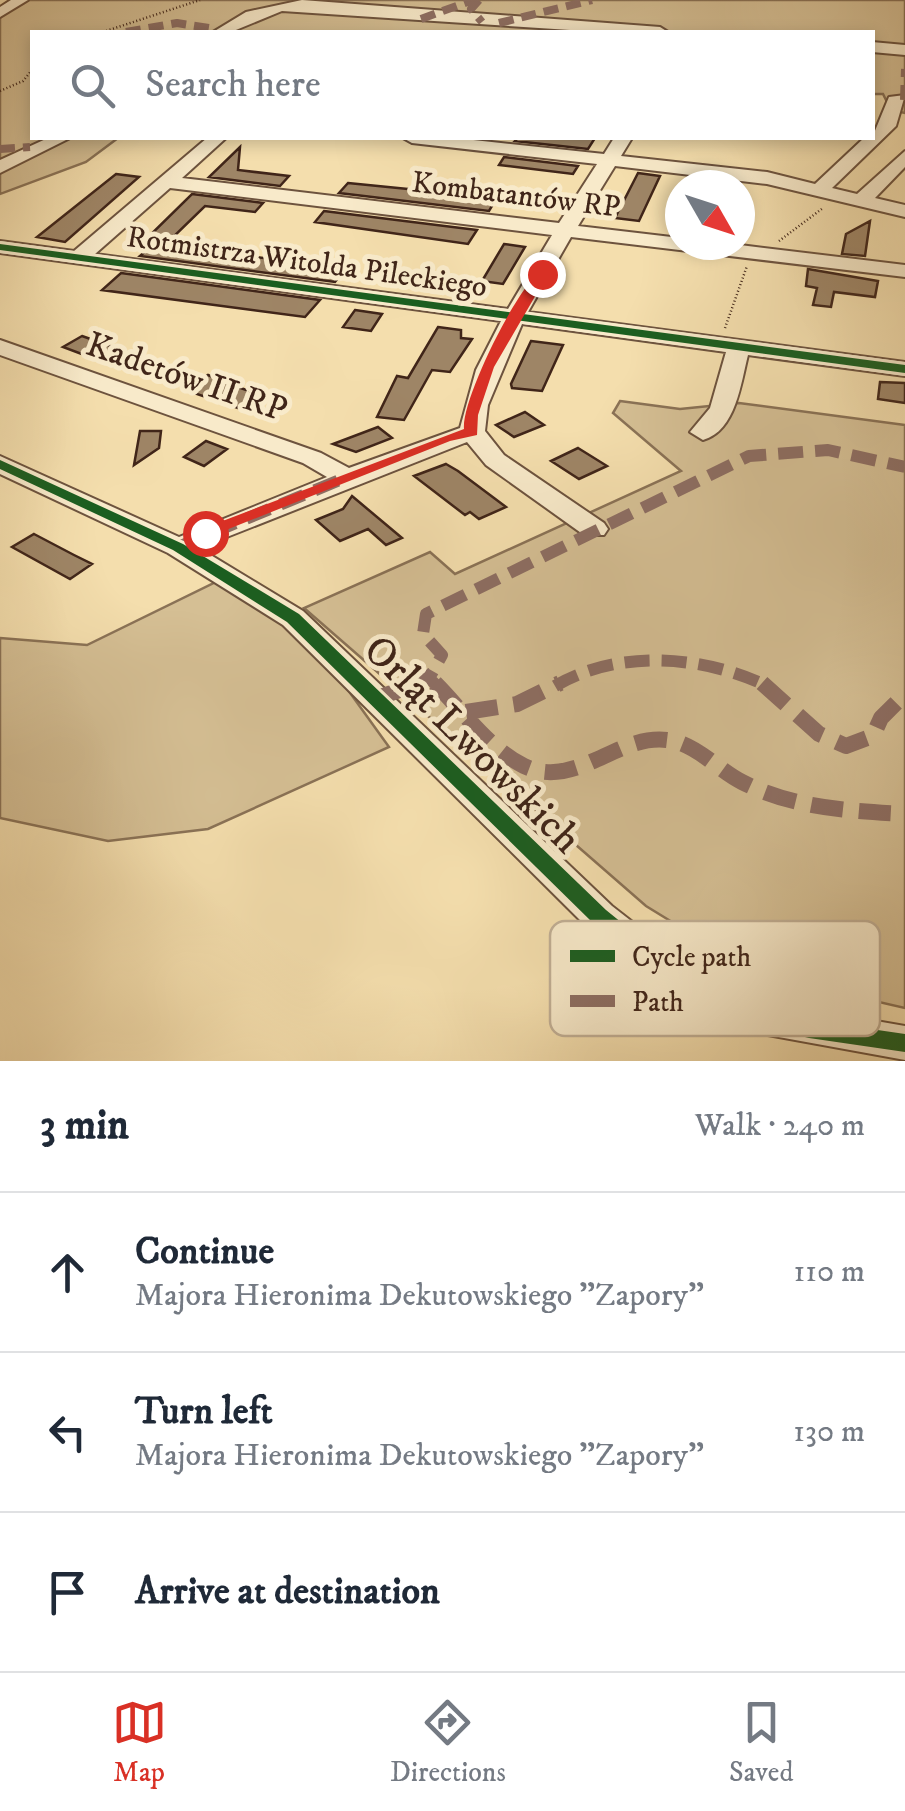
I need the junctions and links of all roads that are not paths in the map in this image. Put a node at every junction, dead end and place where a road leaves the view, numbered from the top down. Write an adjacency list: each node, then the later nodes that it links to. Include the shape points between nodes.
1 (21, 0): 4 (street)
2 (303, 0): 3 (street)
3 (279, 6): 5 (street); 6 (street)
4 (0, 13)
5 (225, 30)
6 (631, 30)
7 (875, 47): 8 (street)
8 (905, 50)
9 (905, 100): 10 (street, via 896,100 890,122)
10 (875, 136)
11 (57, 140): 18 (street)
12 (215, 140): 19 (street)
13 (446, 140): 17 (street)
14 (622, 140): 17 (street)
15 (871, 140): 20 (street)
16 (905, 156): 21 (street)
17 (609, 159): 20 (street); 23 (street)
18 (0, 167)
19 (166, 182): 23 (street, Kombatantów RP); 27 (street)
20 (821, 188): 21 (street)
21 (864, 198): 22 (street)
22 (905, 211)
23 (566, 230): 24 (street, Kombatantów RP); 29 (street)
24 (665, 242)
25 (0, 247): 27 (street, Rotmistrza Witolda Pileckiego)
26 (755, 252): 28 (street)
27 (78, 258): 29 (street, Rotmistrza Witolda Pileckiego)
28 (905, 271)
29 (516, 316): 30 (street, Rotmistrza Witolda Pileckiego); 33 (street, via 476,394)
30 (729, 345): 32 (street, Rotmistrza Witolda Pileckiego); 34 (street, via 722,409)
31 (0, 348): 36 (street, Kadetów II RP, via 312,458)
32 (905, 369)
33 (472, 432): 36 (street); 37 (street, via 495,460)
34 (704, 432)
35 (0, 464): 38 (street, Orląt Lwowskich)
36 (348, 477): 38 (street)
37 (594, 530)
38 (178, 547): 39 (street, Orląt Lwowskich, via 276,605 320,640)
39 (605, 921)
40 (871, 1036): 41 (street, Orląt Lwowskich)
41 (905, 1042)

